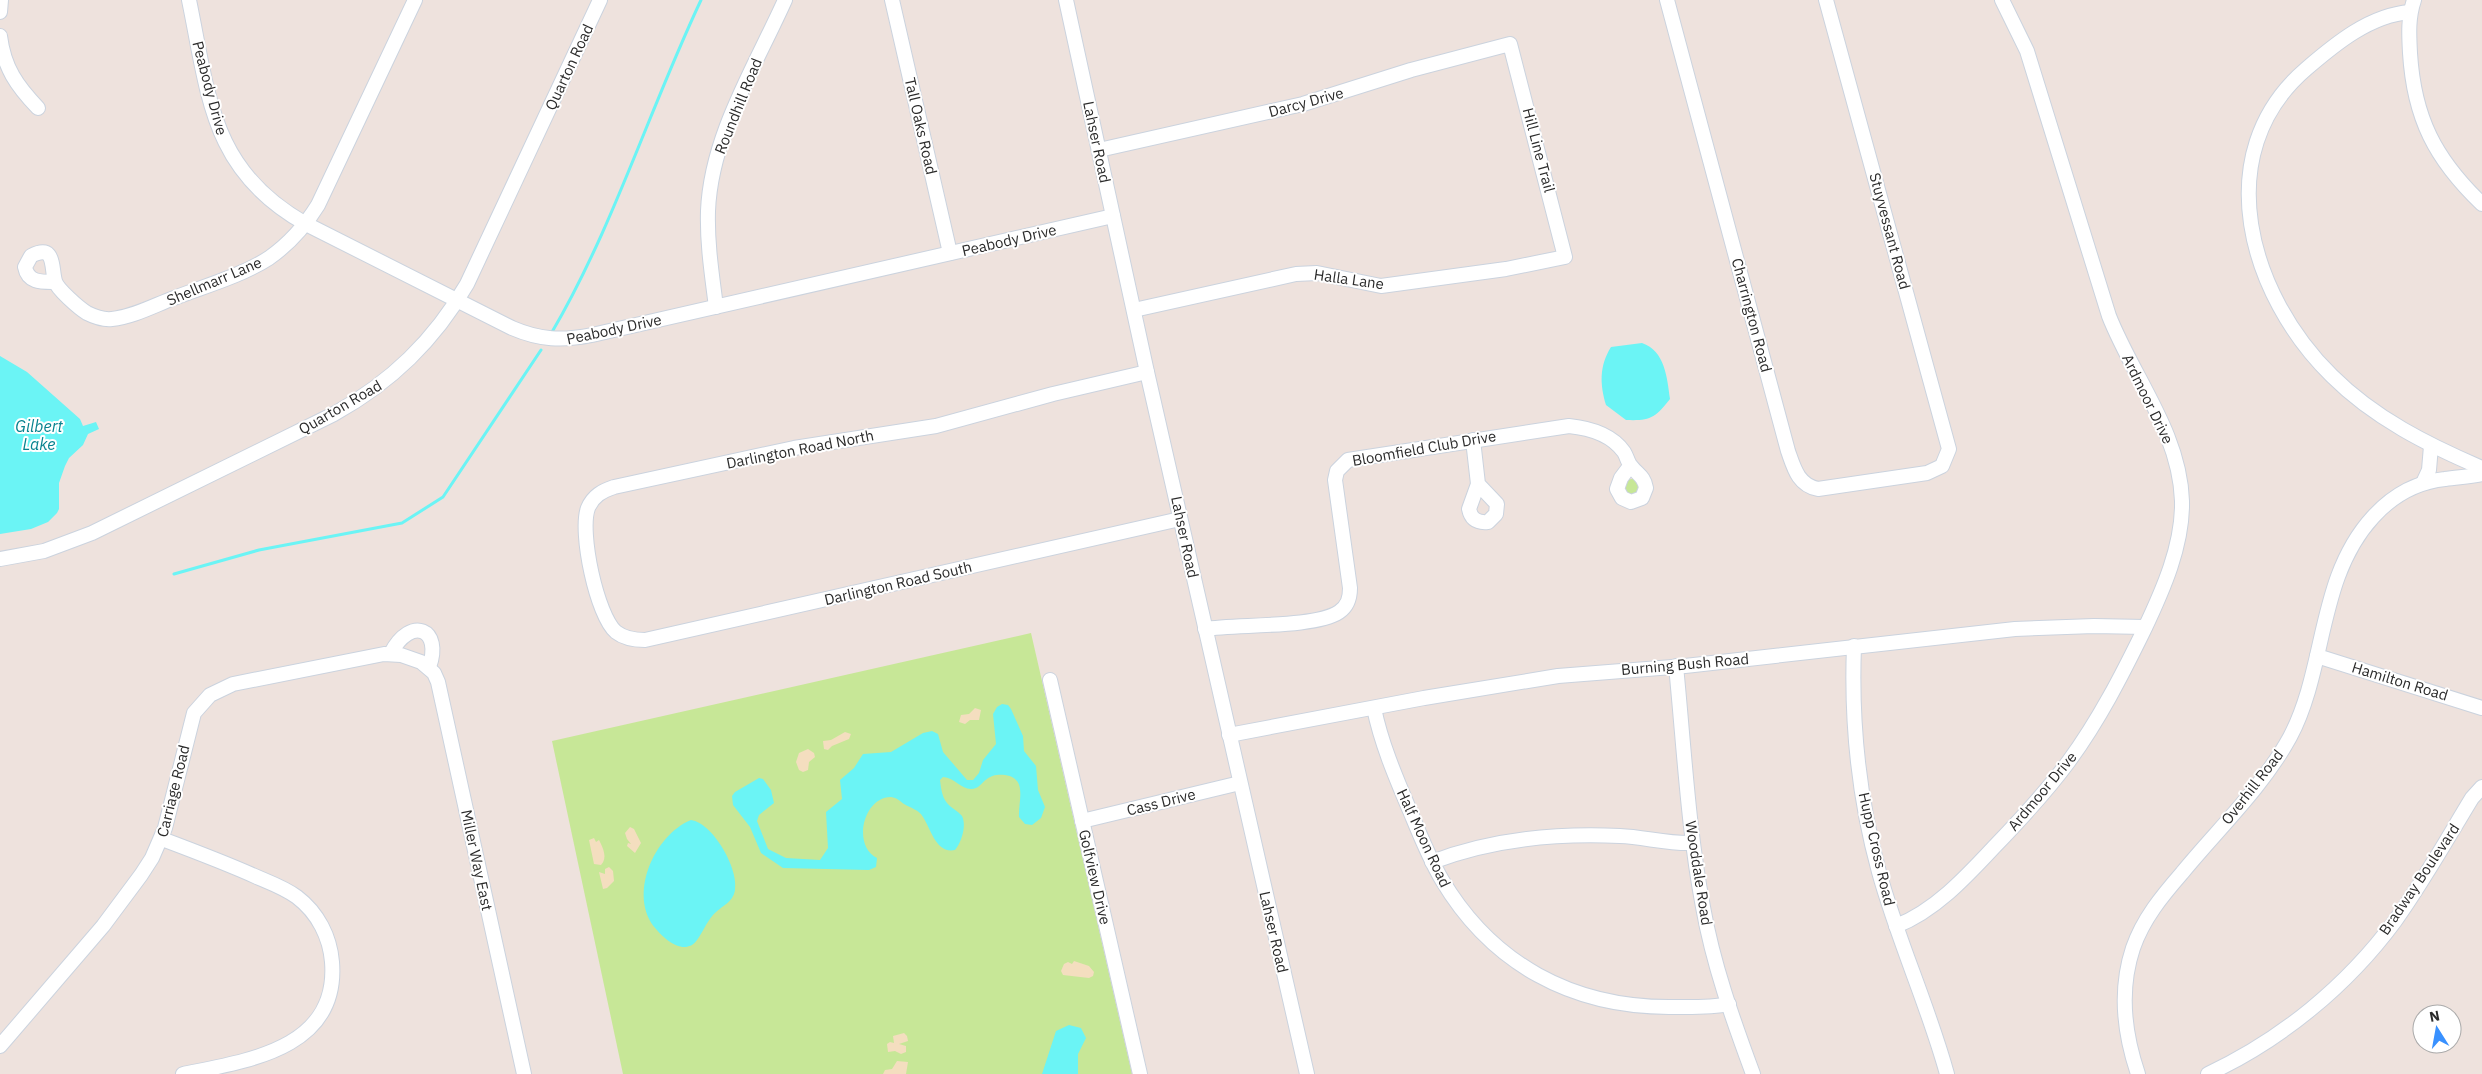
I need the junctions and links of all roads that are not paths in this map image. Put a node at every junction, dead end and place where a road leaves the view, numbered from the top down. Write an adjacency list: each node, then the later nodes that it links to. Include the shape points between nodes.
1 (1, 0): 12 (street)
2 (189, 0): 19 (street, Peabody Drive, via 215,116 232,158 258,190)
3 (415, 0): 19 (street, Shellmarr Lane)
4 (600, 0): 23 (street, Quarton Road)
5 (785, 0): 24 (street, Roundhill Road, via 729,121 713,172 708,234)
6 (892, 0): 20 (street, Tall Oaks Road)
7 (1066, 0): 16 (street, Lahser Road)
8 (1667, 0): 29 (street, Charrington Road, via 1788,451 1798,477 1811,488 1826,489 1927,473)
9 (1826, 0): 29 (street, Stuyvessant Road, via 1946,435 1949,449)
10 (2002, 0): 37 (street, Ardmoor Drive, via 2027,51 2109,316 2168,436 2176,462 2182,501 2179,532 2172,562)
11 (2412, 6): 17 (street, via 2411,68 2423,123 2443,161); 28 (street, via 2370,23 2314,62 2289,85 2265,120 2258,137 2250,167 2247,201 2252,233 2270,287 2310,352 2356,398)
12 (0, 12)
13 (0, 36): 15 (street, via 12,77)
14 (1510, 44): 16 (street, Darcy Drive, via 1411,70 1303,104); 21 (street, Hill Line Trail)
15 (38, 108)
16 (1099, 150): 18 (street, Lahser Road)
17 (2482, 204)
18 (1113, 216): 20 (street, Peabody Drive); 25 (street, Lahser Road)
19 (306, 224): 22 (street, Shellmarr Lane, via 283,247 256,265 122,318 99,318 87,313); 23 (street, Peabody Drive)
20 (950, 253): 24 (street, Peabody Drive)
21 (1566, 257): 25 (street, Halla Lane, via 1506,269 1381,286 1317,273 1296,274)
22 (55, 282)
23 (457, 301): 24 (street, Peabody Drive, via 530,336 555,340 592,335); 36 (street, Quarton Road, via 418,352 383,383 352,404 92,533 44,550)
24 (716, 307)
25 (1134, 310): 26 (street, Lahser Road)
26 (1147, 372): 35 (street, Lahser Road); 39 (street, Darlington Road North, via 954,422 794,448 605,490 592,501 585,524 600,604 607,621)
27 (1473, 440): 30 (street, Bloomfield Club Drive, via 1556,427 1580,427 1608,438 1624,452); 34 (street); 38 (street, Bloomfield Club Drive, via 1355,458 1340,464 1335,480 1350,588 1350,599 1341,611 1308,620)
28 (2431, 446): 31 (street); 33 (street, via 2429,470)
29 (1946, 462)
30 (1630, 466)
31 (2482, 468)
32 (2482, 474): 33 (street, Overhill Road)
33 (2423, 483): 42 (street, Overhill Road, via 2385,506 2351,546 2337,577)
34 (1478, 484)
35 (1180, 519): 38 (street, Lahser Road); 39 (street, Darlington Road South, via 654,638 636,640)
36 (0, 559)
37 (2145, 627): 40 (street, Burning Bush Road, via 2015,629); 55 (street, Ardmoor Drive, via 2103,709 2043,794 1956,884 1921,915)
38 (1205, 629): 48 (street, Lahser Road)
39 (617, 633)
40 (1854, 646): 43 (street, Burning Bush Road); 55 (street, Hupp Cross Road, via 1858,759 1879,871)
41 (391, 654): 44 (street, Carriage Road, via 412,658); 44 (street, via 406,633 419,630 429,636 432,644); 52 (street, Carriage Road, via 354,658 270,676 225,687 210,695 199,706 191,722)
42 (2317, 656): 47 (street, Hamilton Road); 65 (street, Overhill Road, via 2304,704 2279,755 2164,894 2150,913 2133,948 2124,993 2125,1023)
43 (1676, 666): 46 (street, Burning Bush Road, via 1520,682); 53 (street, Wooddale Road)
44 (429, 667): 60 (street, Miller Way East, via 440,690)
45 (1050, 680): 51 (street, Golfview Drive)
46 (1374, 708): 48 (street, Burning Bush Road); 54 (street, Half Moon Road, via 1398,783)
47 (2482, 708)
48 (1229, 736): 49 (street, Lahser Road)
49 (1240, 783): 51 (street, Cass Drive); 62 (street, Lahser Road)
50 (2482, 787): 66 (street, Bradway Boulevard, via 2394,922 2346,977 2280,1032)
51 (1082, 821): 61 (street, Golfview Drive)
52 (162, 839): 57 (street, Carriage Road, via 141,875 103,926); 58 (street, via 289,892 319,921 329,945 332,964 330,985 325,1005 310,1028 295,1042 282,1048)
53 (1692, 843): 54 (street, via 1622,836 1551,836 1486,846); 56 (street, Wooddale Road, via 1707,928)
54 (1432, 862): 56 (street, Half Moon Road, via 1463,912 1484,934 1514,960 1552,983 1593,999 1627,1006 1714,1007)
55 (1896, 926): 64 (street, Hupp Cross Road, via 1929,1014)
56 (1729, 1004): 63 (street, Wooddale Road)
57 (0, 1046)
58 (213, 1071): 59 (street)
59 (183, 1074)
60 (524, 1074)
61 (1140, 1074)
62 (1307, 1074)
63 (1753, 1074)
64 (1947, 1074)
65 (2138, 1074)
66 (2208, 1074)

